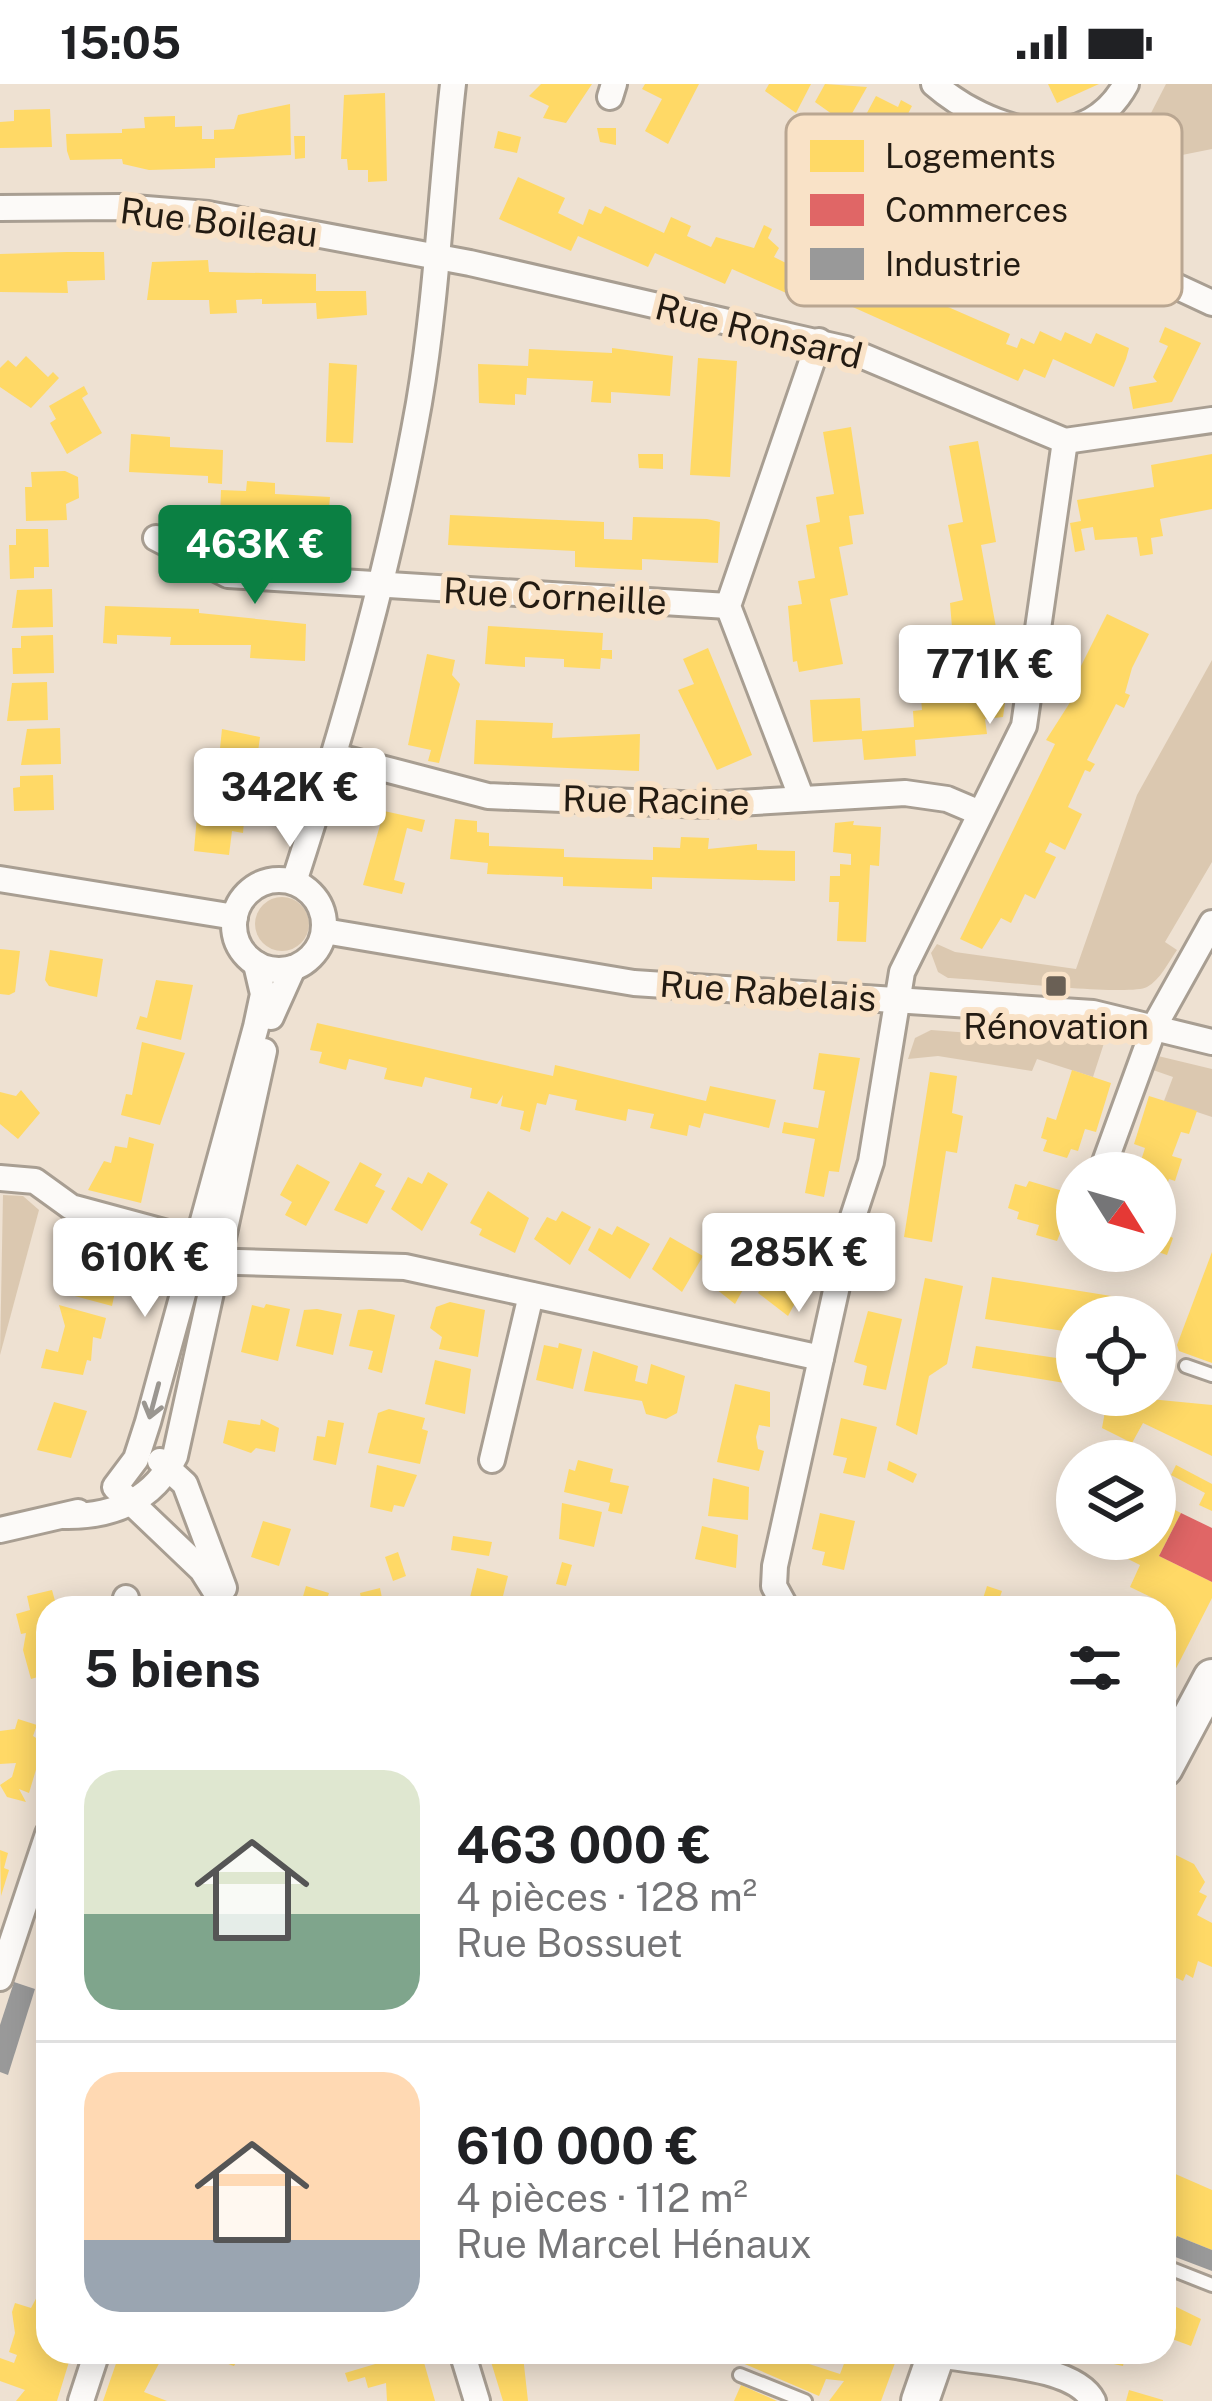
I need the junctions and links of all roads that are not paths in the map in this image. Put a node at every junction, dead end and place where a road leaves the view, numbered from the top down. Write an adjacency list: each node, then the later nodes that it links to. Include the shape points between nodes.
1 (453, 84): 7 (street)
2 (934, 84): 4 (street)
3 (1126, 84): 5 (street)
4 (974, 114)
5 (1100, 114)
6 (0, 208): 7 (street, Rue Boileau, via 208,214)
7 (437, 257): 10 (street, Rue Ronsard); 14 (street)
8 (1182, 289): 9 (street)
9 (1212, 303)
10 (819, 341): 12 (street, Rue Ronsard); 15 (street)
11 (1212, 420): 12 (street)
12 (1065, 441): 18 (street, via 1024,726)
13 (156, 538): 14 (street, Rue Corneille, via 228,575)
14 (382, 586): 15 (street, Rue Corneille); 16 (street)
15 (728, 605): 17 (street)
16 (335, 756): 17 (street, Rue Racine, via 488,796 705,805); 20 (street)
17 (802, 799): 18 (street, Rue Racine, via 904,793)
18 (980, 813): 26 (street, via 907,958)
19 (0, 879): 21 (street)
20 (294, 881): 21 (street, via 256,886); 23 (street, via 318,901)
21 (235, 917): 24 (street, via 238,944)
22 (1212, 922): 27 (street)
23 (324, 931): 25 (street, via 317,950); 26 (street, Rue Rabelais, via 612,980)
24 (256, 964): 25 (street); 31 (street, via 262,1001)
25 (293, 968): 31 (street, via 273,1009)
26 (897, 1000): 27 (street, Rue Rabelais, via 1054,1009); 33 (street, via 871,1162)
27 (1155, 1025): 28 (street, Rue Rabelais); 29 (street)
28 (1212, 1042)
29 (1109, 1152)
30 (0, 1178): 31 (street, via 35,1181 70,1207)
31 (202, 1254): 32 (street, via 388,1265); 36 (street, one-way to 36); 38 (street)
32 (531, 1295): 33 (street); 37 (street)
33 (820, 1358): 43 (street, via 773,1576)
34 (1186, 1366): 35 (lane)
35 (1212, 1375)
36 (139, 1452): 38 (street); 39 (street)
37 (492, 1460)
38 (170, 1467): 39 (street); 42 (street, via 190,1493)
39 (124, 1495): 40 (street, via 115,1511); 41 (street)
40 (0, 1530)
41 (219, 1596)
42 (223, 1596)
43 (781, 1596)
44 (1207, 1684): 45 (main road)
45 (1176, 1745)
46 (36, 1870): 47 (street)
47 (0, 1978)
48 (1176, 2271): 49 (lane)
49 (1212, 2285)
50 (93, 2364): 55 (street)
51 (466, 2364): 56 (street)
52 (933, 2364): 58 (main road)
53 (997, 2364): 59 (street, via 1063,2376)
54 (740, 2375): 57 (lane)
55 (81, 2401)
56 (477, 2401)
57 (805, 2401)
58 (920, 2401)
59 (1093, 2401)

